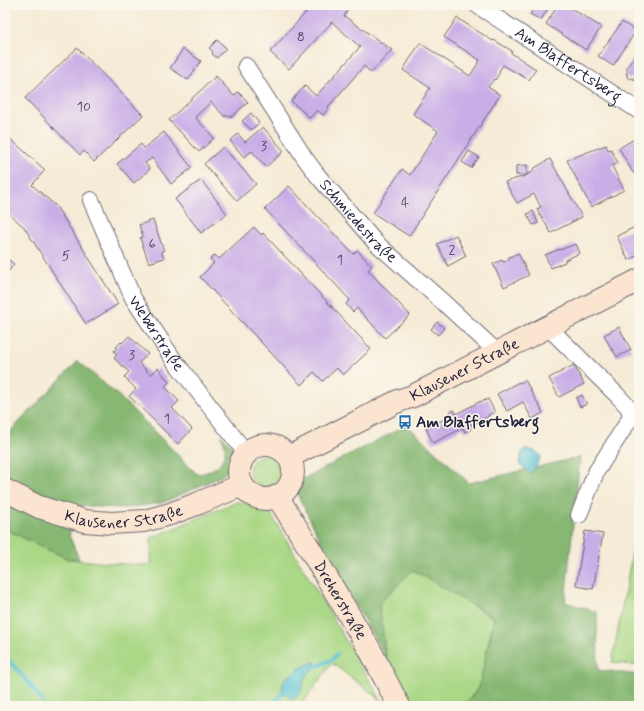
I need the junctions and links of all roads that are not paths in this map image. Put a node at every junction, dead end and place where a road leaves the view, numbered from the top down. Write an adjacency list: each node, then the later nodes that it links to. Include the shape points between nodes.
1 (477, 5): 3 (street, Am Blaffertsberg)
2 (246, 66): 7 (street, Schmiedestraße, via 318,176 375,242)
3 (639, 111)
4 (91, 200): 8 (street, Weberstraße, via 133,298 173,359)
5 (639, 280): 6 (main road, Klausener Straße)
6 (548, 327): 7 (main road, Klausener Straße); 13 (street, via 629,408 631,417 596,472)
7 (497, 352): 9 (main road, Klausener Straße)
8 (246, 453): 9 (main road, via 258,445 265,444 279,448); 10 (main road, via 239,468)
9 (289, 457): 12 (main road, via 293,475 287,488)
10 (242, 485): 11 (main road, Klausener Straße, via 170,514 144,521 111,523 85,521 39,507); 12 (main road, via 253,496 269,499)
11 (5, 490)
12 (277, 496): 14 (main road, Dreherstraße, via 370,650)
13 (579, 515)
14 (399, 706)

